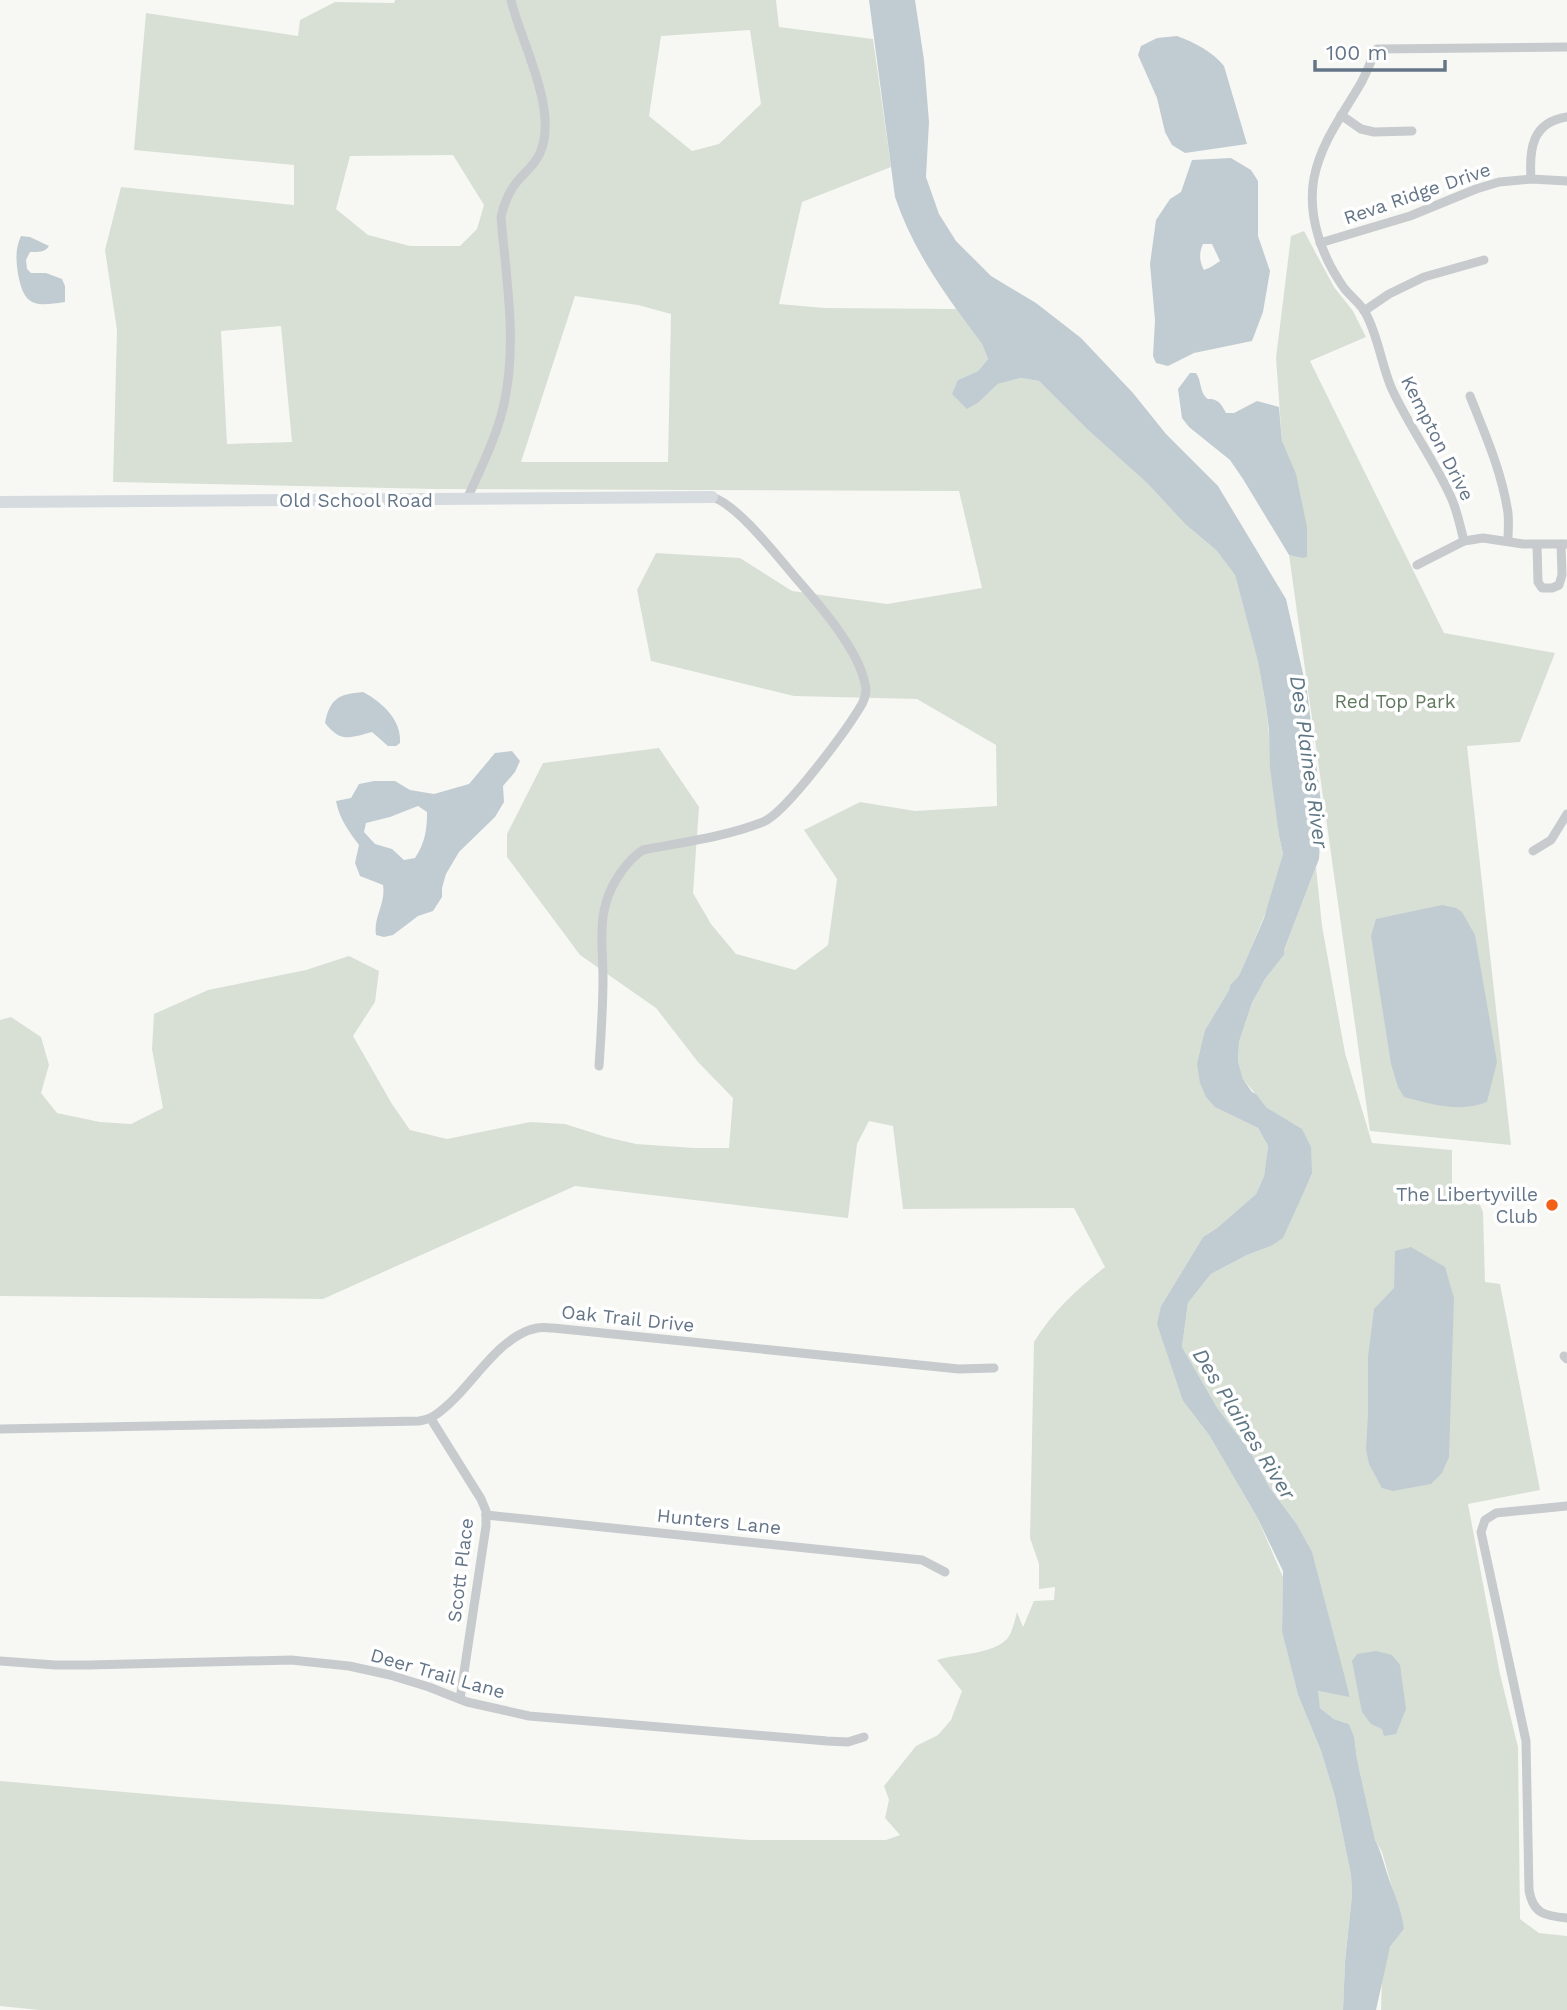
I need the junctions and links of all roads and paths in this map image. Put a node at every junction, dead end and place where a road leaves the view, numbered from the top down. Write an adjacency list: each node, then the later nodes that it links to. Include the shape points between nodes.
1 (511, 0): 13 (street, via 542,103 544,132 540,153 510,192 501,217 511,317 508,380 502,412)
2 (1567, 47): 3 (street, Kempton Drive, via 1377,49)
3 (1341, 114): 5 (street, via 1360,129); 8 (street, Kempton Drive, via 1314,176 1312,194)
4 (1567, 117): 6 (street, via 1553,120 1534,140)
5 (1412, 131)
6 (1531, 178): 7 (street, Reva Ridge Drive); 8 (street, Reva Ridge Drive, via 1476,189 1410,216)
7 (1567, 181)
8 (1320, 243): 10 (street, Kempton Drive, via 1335,275)
9 (1484, 260): 10 (street, via 1423,277)
10 (1364, 311): 15 (street, Kempton Drive, via 1391,387 1452,497)
11 (1470, 396): 16 (street, via 1503,488)
12 (712, 497): 13 (street, Old School Road); 22 (street, via 750,527 822,607 851,650 866,691 841,735 795,794 766,821 735,832 643,850 629,862 606,903)
13 (467, 499): 14 (street, Old School Road)
14 (0, 502)
15 (1464, 541): 16 (street); 19 (street)
16 (1508, 541): 18 (street)
17 (1564, 544): 18 (street); 18 (street, via 1559,585 1546,589 1538,582)
18 (1537, 545)
19 (1417, 565)
20 (1567, 814): 21 (street, via 1551,840)
21 (1533, 851)
22 (599, 1066)
23 (994, 1368): 24 (street, Oak Trail Drive, via 959,1369 537,1328 506,1343)
24 (431, 1419): 25 (street); 27 (street, Scott Place, via 481,1499)
25 (0, 1429)
26 (1567, 1506): 32 (street, via 1496,1513 1489,1516 1481,1532 1526,1741 1528,1890 1537,1910)
27 (486, 1515): 28 (street, Hunters Lane, via 922,1560); 30 (street, Scott Place)
28 (945, 1572)
29 (0, 1661): 30 (street, Deer Trail Lane, via 78,1665 317,1662 390,1675)
30 (460, 1699): 31 (street, Deer Trail Lane, via 559,1719 827,1741)
31 (864, 1737)
32 (1567, 1918)

